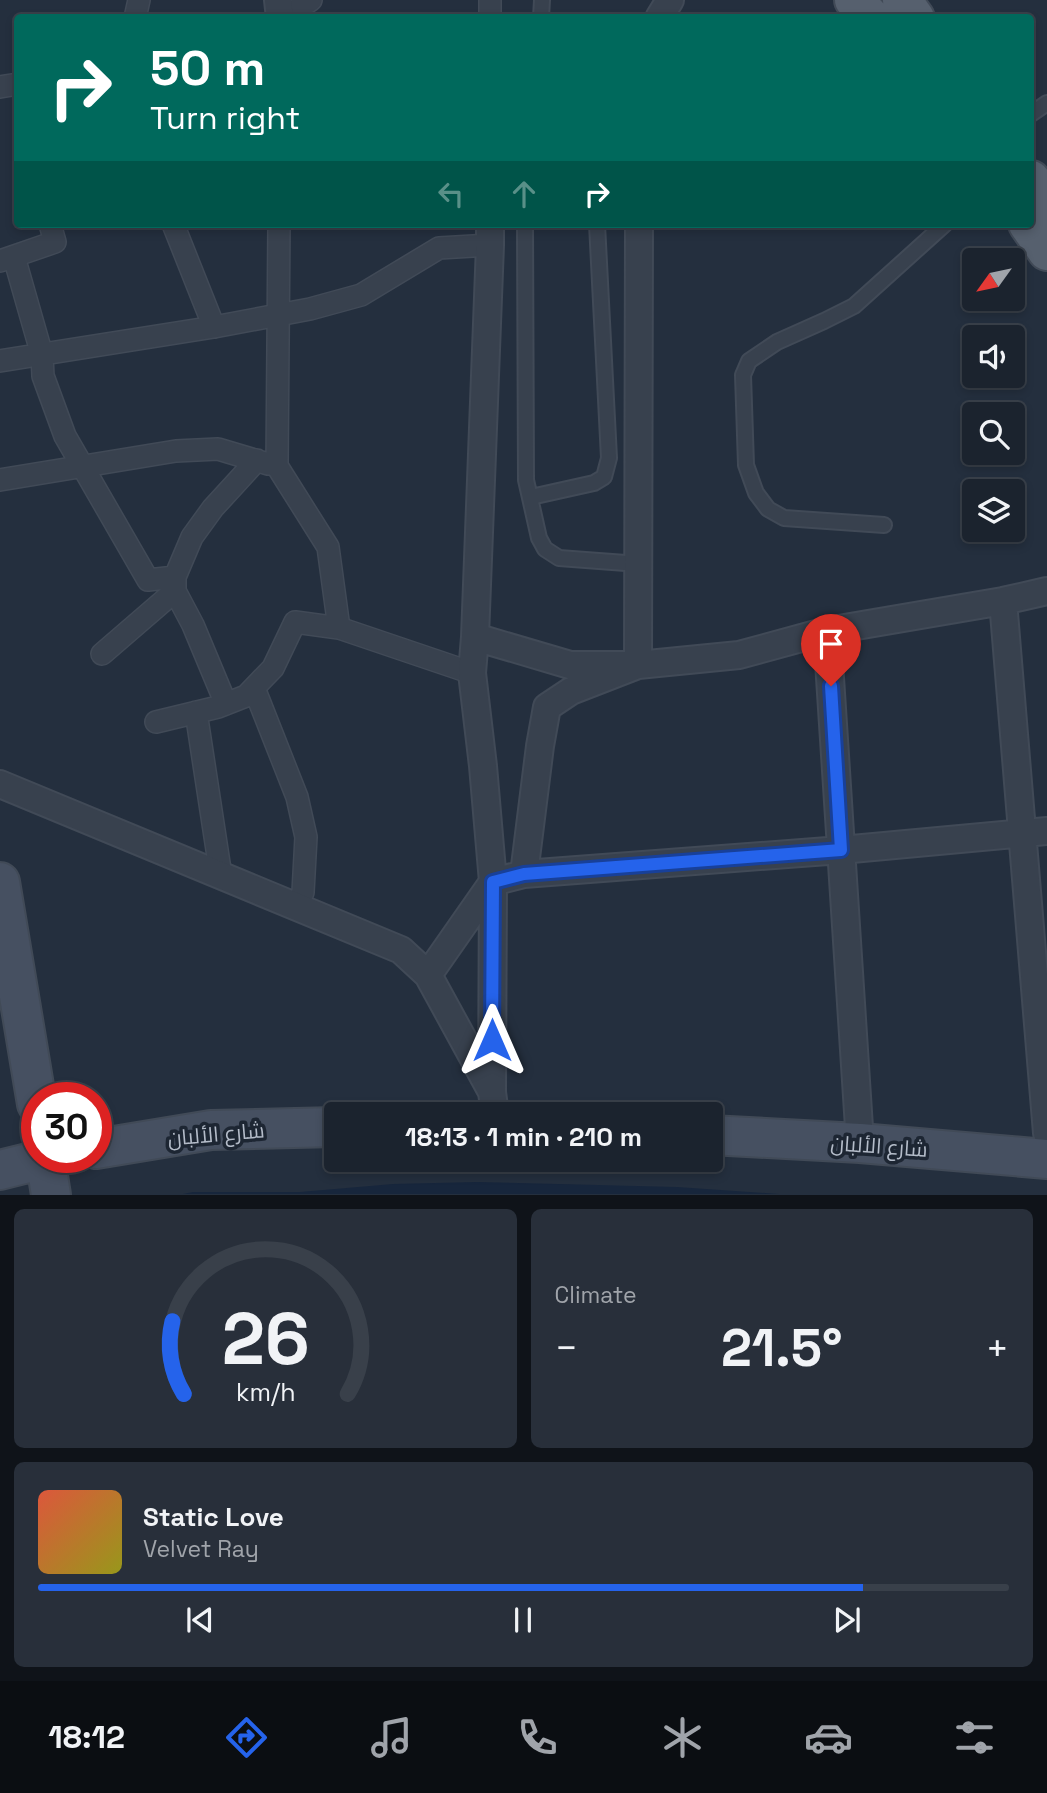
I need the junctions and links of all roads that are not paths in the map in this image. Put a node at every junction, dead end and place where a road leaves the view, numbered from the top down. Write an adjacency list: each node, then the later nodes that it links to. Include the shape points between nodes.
1 (311, 0): 3 (street)
2 (854, 0): 4 (main road)
3 (288, 14)
4 (867, 14)
5 (1034, 184): 6 (main road)
6 (1047, 203)
7 (51, 228): 17 (street, via 55,242)
8 (175, 228): 19 (street)
9 (279, 228): 18 (street)
10 (525, 228): 25 (lane, via 526,480)
11 (597, 228): 25 (lane, via 609,458 604,477 594,483)
12 (639, 228): 27 (street)
13 (940, 228): 26 (lane, via 854,306 777,342 749,361 743,375 746,465 756,493 768,509 784,518)
14 (1031, 228): 16 (main road)
15 (490, 235): 18 (street, via 439,248 361,295); 33 (street)
16 (1047, 251)
17 (7, 259): 20 (street)
18 (278, 315): 19 (street); 22 (street)
19 (214, 327): 20 (street)
20 (42, 355): 21 (street); 23 (street, via 53,407)
21 (0, 362)
22 (267, 463): 23 (street, via 218,449 176,451); 28 (street, via 213,509 192,537); 31 (street, via 328,547)
23 (83, 467): 24 (street); 28 (street, via 148,580)
24 (0, 480)
25 (531, 497): 27 (lane, via 539,538 552,555)
26 (884, 525)
27 (639, 564): 35 (street)
28 (171, 590): 34 (street); 38 (street, via 193,625)
29 (1047, 591): 30 (street)
30 (1003, 601): 32 (street); 42 (street)
31 (340, 628): 36 (street); 37 (street, via 295,622 273,668)
32 (827, 631): 35 (street, via 739,654); 43 (street)
33 (475, 637): 35 (street, via 570,665); 36 (street)
34 (102, 654)
35 (638, 665): 44 (street, via 571,691 547,707)
36 (472, 673): 47 (street)
37 (254, 688): 38 (street); 48 (street, via 297,797 306,837 303,892)
38 (226, 704): 39 (street)
39 (196, 712): 40 (street); 45 (street)
40 (156, 722)
41 (0, 784): 45 (street)
42 (1035, 832): 43 (street); 55 (street)
43 (841, 850): 44 (street); 57 (street)
44 (524, 874): 47 (street)
45 (221, 876): 48 (street)
46 (0, 882): 49 (main road)
47 (493, 882): 50 (street); 53 (street)
48 (297, 907): 50 (street, via 401,950)
49 (6, 954): 51 (main road)
50 (428, 975): 52 (street)
51 (32, 1082)
52 (493, 1102)
53 (494, 1102)
54 (324, 1127): 58 (main road, شارع الألبان, via 211,1130)
55 (1047, 1133)
56 (723, 1136): 57 (main road, شارع الألبان)
57 (860, 1143): 59 (main road, شارع الألبان)
58 (112, 1146)
59 (1047, 1159)
60 (0, 1170): 61 (main road)
61 (21, 1170)

